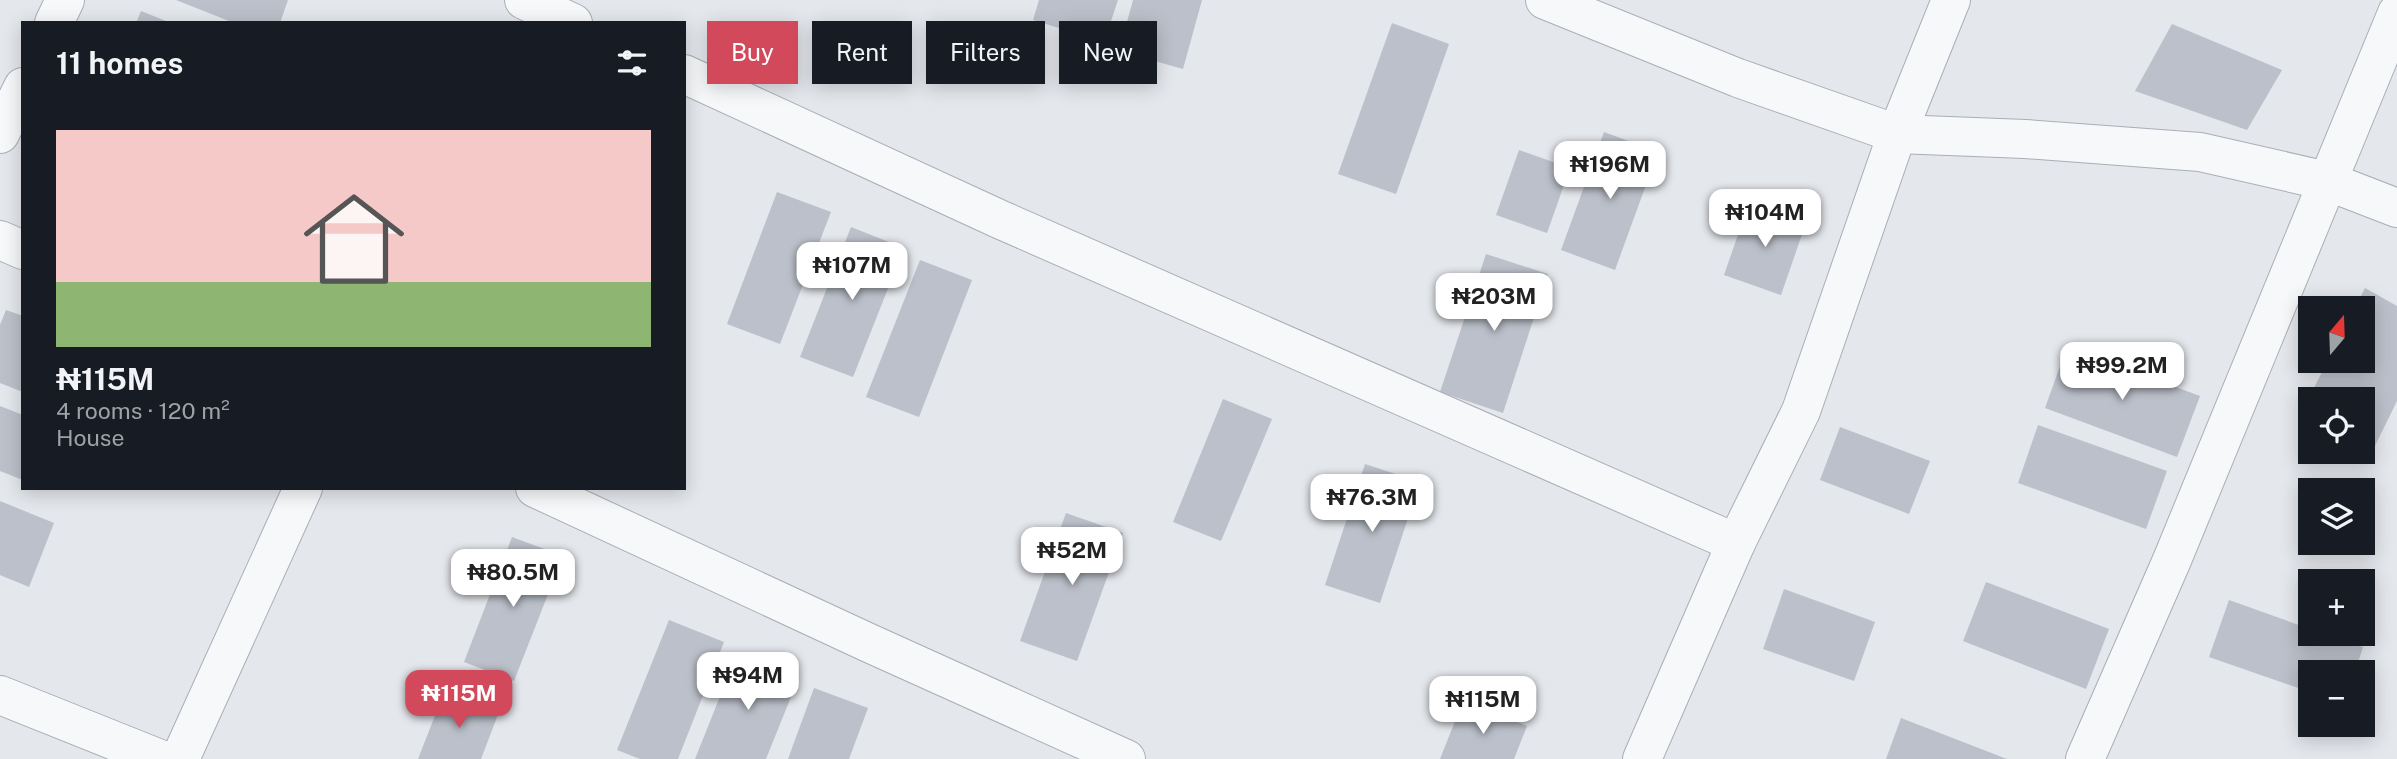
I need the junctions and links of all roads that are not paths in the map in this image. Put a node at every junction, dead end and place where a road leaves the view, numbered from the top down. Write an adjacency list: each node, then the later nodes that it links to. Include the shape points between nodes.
1 (65, 0): 6 (street)
2 (524, 0): 7 (street); 8 (street)
3 (1545, 0): 12 (street, via 1738,78)
4 (1951, 0): 12 (street)
5 (2397, 13): 13 (street)
6 (55, 21)
7 (514, 21)
8 (569, 21)
9 (686, 75): 19 (street, via 999,219)
10 (21, 91): 11 (street)
11 (0, 134)
12 (1897, 134): 13 (street, via 2200,152); 19 (street, via 1801,411)
13 (2326, 181): 14 (street); 25 (street, via 2172,560)
14 (2397, 208)
15 (0, 240): 16 (street)
16 (21, 249)
17 (302, 490): 22 (street)
18 (539, 490): 23 (street)
19 (1736, 543): 24 (street)
20 (0, 695): 21 (street)
21 (160, 759)
22 (180, 759)
23 (1126, 759)
24 (1642, 759)
25 (2085, 759)

